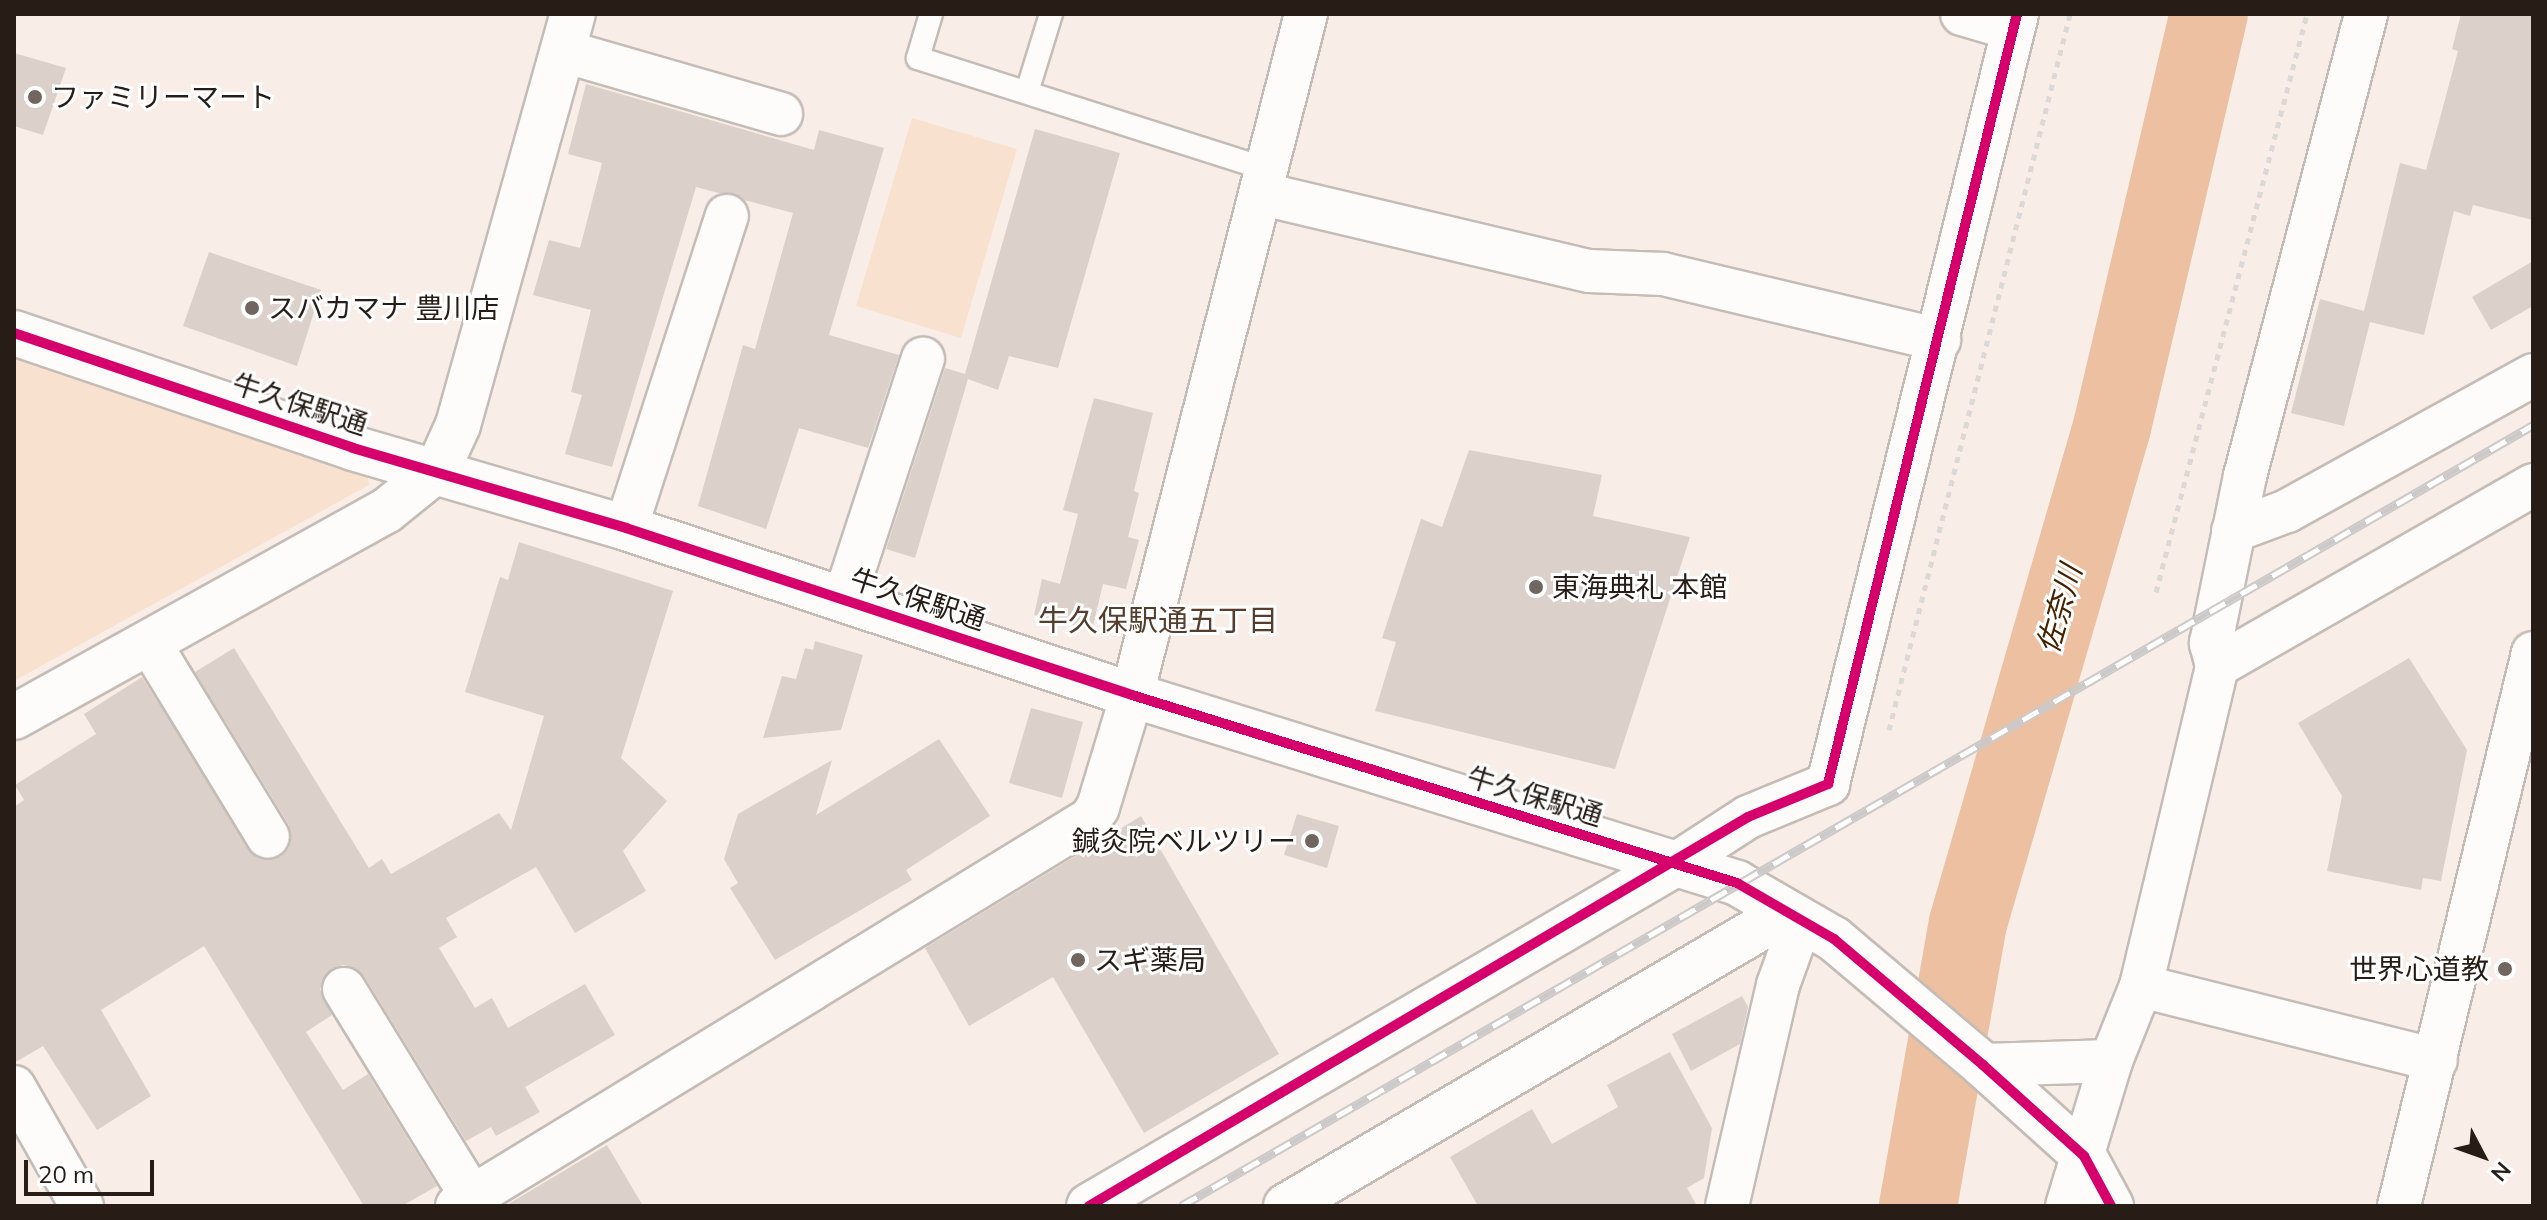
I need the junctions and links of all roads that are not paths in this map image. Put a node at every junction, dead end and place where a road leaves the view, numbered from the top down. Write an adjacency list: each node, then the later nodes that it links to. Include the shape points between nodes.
1 (931, 14): 8 (lane, via 918,58)
2 (1051, 14): 8 (lane)
3 (1306, 14): 10 (street)
4 (1962, 14): 6 (street)
5 (2366, 14): 19 (street)
6 (2015, 22): 13 (street)
7 (568, 32): 9 (street); 16 (street, via 458,425)
8 (1027, 92): 10 (lane)
9 (781, 114)
10 (1267, 182): 13 (street, via 1589,271 1663,274); 24 (street)
11 (727, 216): 18 (street)
12 (14, 333): 16 (street, 牛久保駅通, via 353,448)
13 (1939, 340): 27 (street, via 1828,784 1748,817)
14 (923, 359): 20 (street)
15 (2533, 375): 19 (street, via 2287,511)
16 (438, 469): 18 (street, 牛久保駅通); 21 (street, via 386,511)
17 (2533, 485): 23 (street)
18 (626, 528): 20 (street, 牛久保駅通)
19 (2233, 531): 23 (street, via 2211,643)
20 (844, 600): 24 (street, 牛久保駅通)
21 (149, 642): 25 (street); 26 (street)
22 (2533, 653): 31 (street)
23 (2217, 666): 29 (street)
24 (1132, 695): 27 (street, 牛久保駅通); 36 (street, via 1090,819)
25 (14, 717)
26 (268, 837)
27 (1674, 865): 28 (street, 牛久保駅通, via 1737,883); 38 (street)
28 (1793, 917): 33 (street, 牛久保駅通, via 1850,953); 39 (street); 40 (street)
29 (2141, 986): 31 (street); 32 (street)
30 (344, 989): 36 (street)
31 (2436, 1060): 43 (street)
32 (2111, 1061): 33 (street); 35 (street)
33 (1983, 1065): 35 (street, 牛久保駅通)
34 (14, 1087): 37 (street)
35 (2084, 1156): 41 (street); 42 (street, 牛久保駅通)
36 (465, 1201)
37 (82, 1206)
38 (1089, 1206)
39 (1286, 1206)
40 (1727, 1206)
41 (2067, 1206)
42 (2111, 1206)
43 (2399, 1206)

